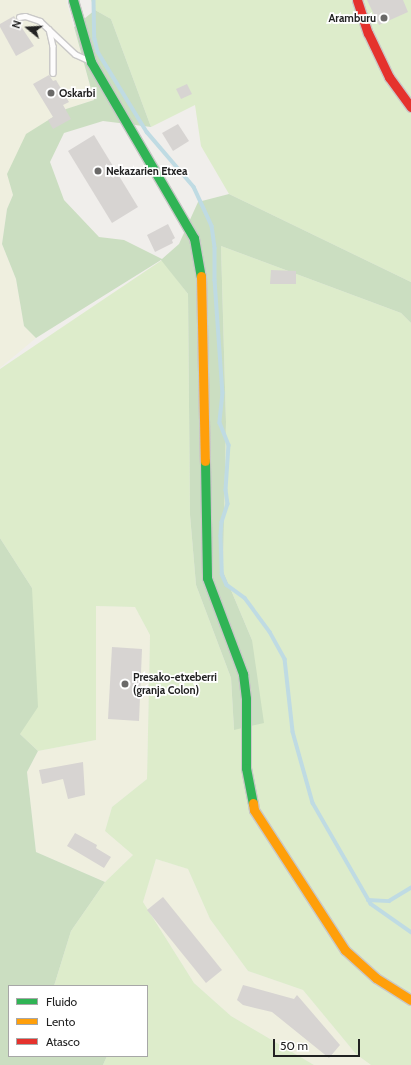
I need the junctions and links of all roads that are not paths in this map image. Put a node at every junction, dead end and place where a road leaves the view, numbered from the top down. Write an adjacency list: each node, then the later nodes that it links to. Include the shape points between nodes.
1 (73, 0): 5 (street)
2 (358, 0): 7 (street, via 368,33 389,77)
3 (19, 17): 4 (lane, via 35,18)
4 (49, 29): 5 (lane, via 75,54); 6 (lane, via 53,46)
5 (91, 62): 8 (street, via 194,238 201,272 207,578 243,674 246,698 246,768 254,810 345,950 376,978)
6 (53, 73)
7 (411, 108)
8 (411, 1000)

